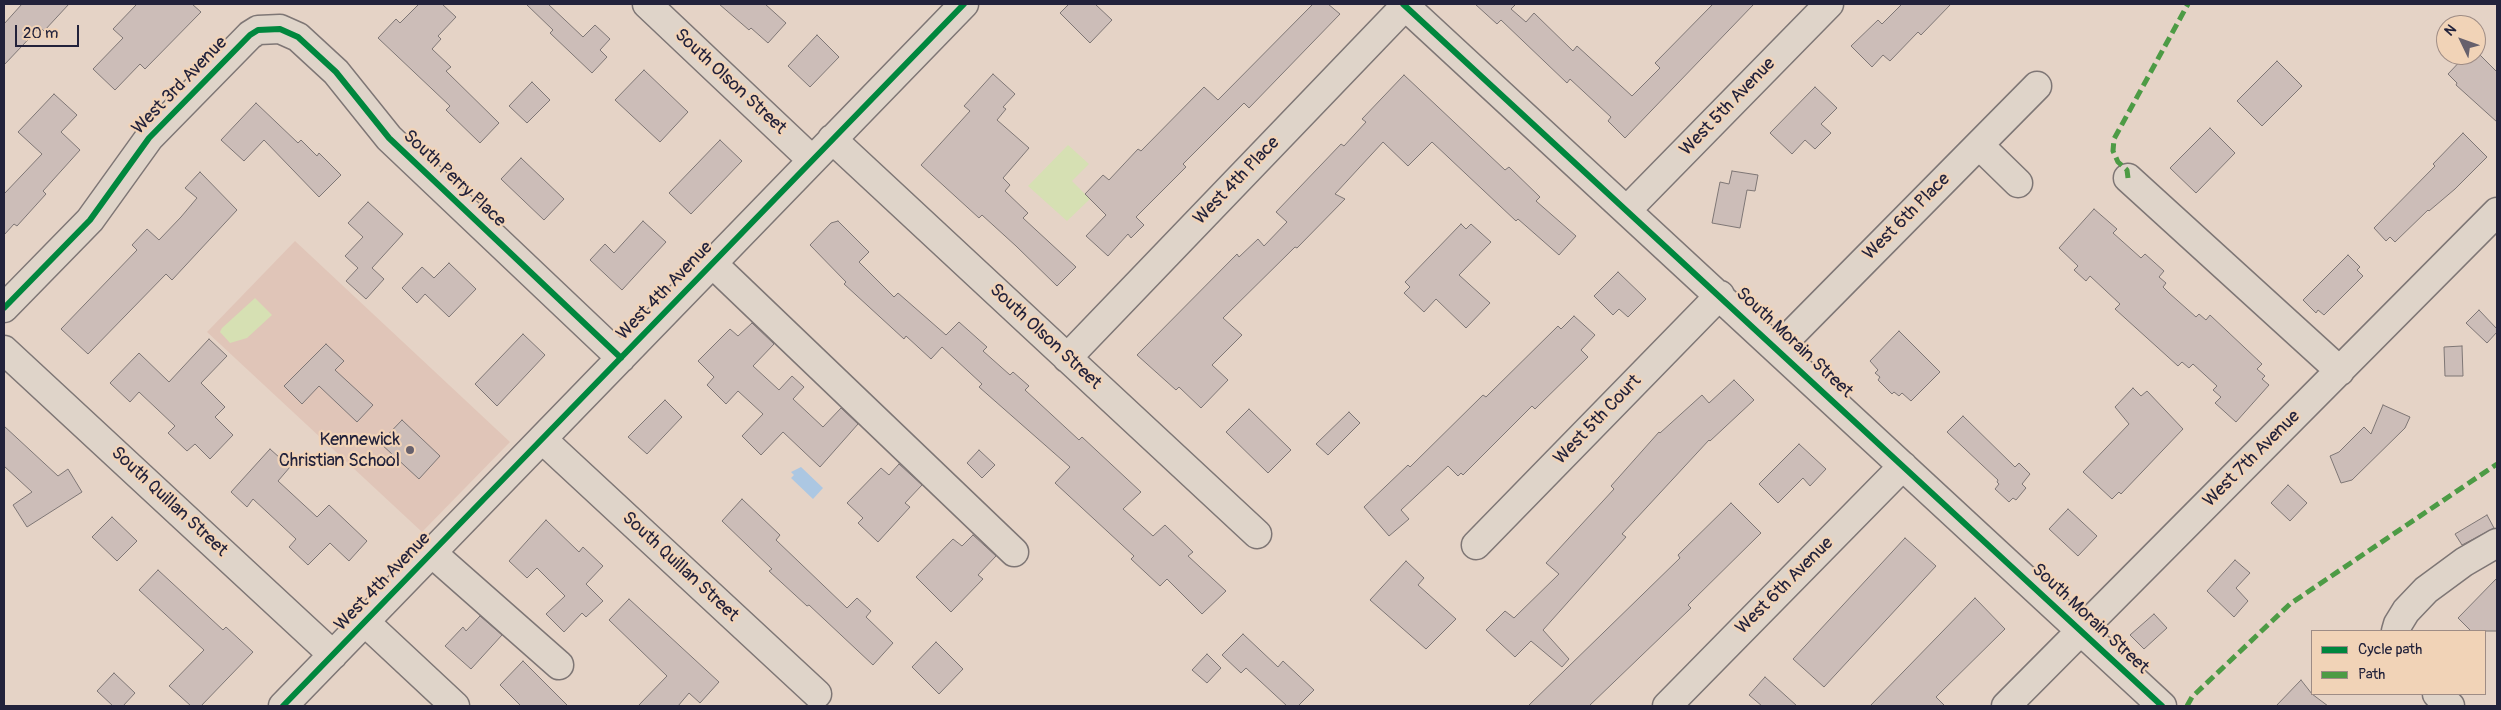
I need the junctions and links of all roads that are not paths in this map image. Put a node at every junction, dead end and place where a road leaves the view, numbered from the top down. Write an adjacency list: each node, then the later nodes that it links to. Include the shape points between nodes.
1 (647, 4): 9 (street, South Olson Street)
2 (964, 4): 7 (street, West 4th Avenue)
3 (1405, 4): 12 (street, South Morain Street); 20 (street, West 4th Place)
4 (1829, 4): 12 (street, West 5th Avenue)
5 (266, 29): 16 (street, West 3rd Avenue, via 250,35 149,138 90,220); 19 (street, South Perry Place, via 290,32 330,66 389,138)
6 (2038, 86): 8 (street, West 6th Place)
7 (832, 140): 9 (street, West 4th Avenue); 20 (street, South Olson Street)
8 (1979, 145): 11 (street); 17 (street, West 6th Place)
9 (812, 160): 14 (street, West 4th Avenue)
10 (2128, 178): 21 (street)
11 (2018, 183)
12 (1627, 210): 15 (street, South Morain Street)
13 (2497, 212): 21 (street, West 7th Avenue)
14 (713, 264): 19 (street, West 4th Avenue); 27 (street)
15 (1720, 295): 17 (street, South Morain Street); 26 (street, West 5th Court)
16 (4, 308)
17 (1777, 349): 23 (street, South Morain Street)
18 (4, 350): 32 (street, South Quillan Street)
19 (621, 358): 22 (street, West 4th Avenue)
20 (1067, 358): 24 (street, South Olson Street)
21 (2340, 371): 31 (street, West 7th Avenue)
22 (542, 439): 28 (street, West 4th Avenue); 34 (street, South Quillan Street)
23 (1903, 466): 31 (street, South Morain Street); 38 (street, West 6th Avenue)
24 (1257, 534)
25 (2497, 543): 30 (street, via 2426,590 2406,611)
26 (1476, 545)
27 (1014, 552)
28 (432, 553): 29 (street, West 4th Avenue); 33 (street)
29 (365, 622): 32 (street, West 4th Avenue); 37 (street)
30 (2396, 630)
31 (2081, 631): 39 (street, West 7th Avenue); 40 (street, South Morain Street)
32 (333, 655): 36 (street, West 4th Avenue)
33 (559, 665)
34 (817, 694)
35 (2438, 695): 41 (street)
36 (283, 706)
37 (455, 706)
38 (1666, 706)
39 (2006, 706)
40 (2162, 706)
41 (2450, 706)

